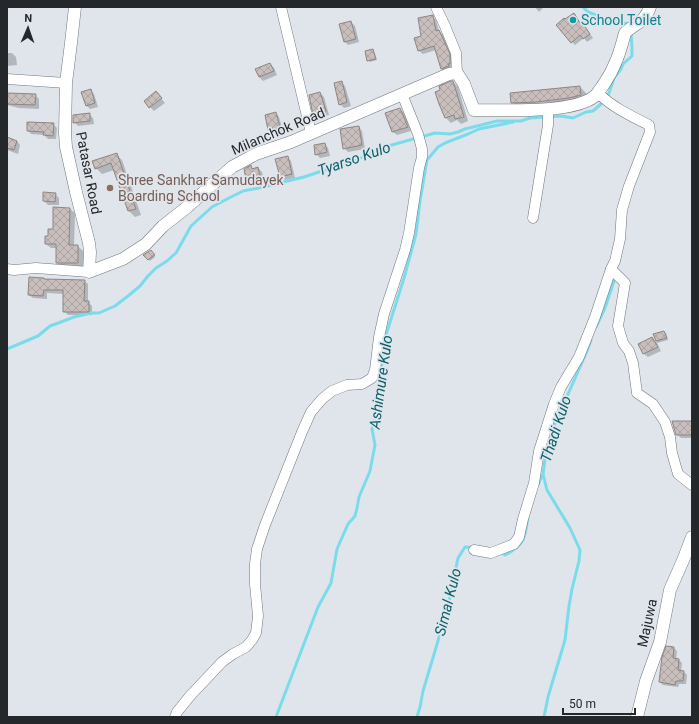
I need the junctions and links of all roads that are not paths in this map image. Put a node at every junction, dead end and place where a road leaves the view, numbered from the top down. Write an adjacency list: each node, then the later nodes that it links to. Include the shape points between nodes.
1 (75, 7): 7 (street, Patasar Road)
2 (281, 7): 11 (street)
3 (436, 7): 5 (street, via 456,53)
4 (650, 7): 9 (street, via 644,19 624,33 617,62)
5 (457, 73): 8 (street, Milanchok Road); 10 (street, via 474,110)
6 (7, 79): 7 (street)
7 (66, 83): 15 (street, Patasar Road, via 66,147 89,243)
8 (402, 94): 11 (street, Milanchok Road); 19 (street, via 418,134 422,157 409,233 384,314 375,370 372,378 362,384 346,385 332,391 311,412 257,549 256,633 246,647 222,662 190,696)
9 (600, 94): 10 (street, via 577,105); 14 (street, via 627,114 649,125 650,132 622,210 620,239)
10 (548, 109): 12 (street, via 548,125)
11 (311, 133): 15 (street, Milanchok Road, via 256,154 232,167 163,226 146,244 123,259)
12 (533, 218)
13 (7, 269): 15 (street, via 36,268)
14 (612, 270): 16 (street, via 624,284 618,326 633,362 637,393 653,404 665,422 678,474); 18 (street, via 579,357 554,404 539,451 534,483 519,537 514,544 491,553)
15 (89, 272)
16 (692, 485)
17 (692, 537): 20 (street, Majuwa, via 670,590 660,642)
18 (474, 550)
19 (175, 717)
20 (637, 717)

